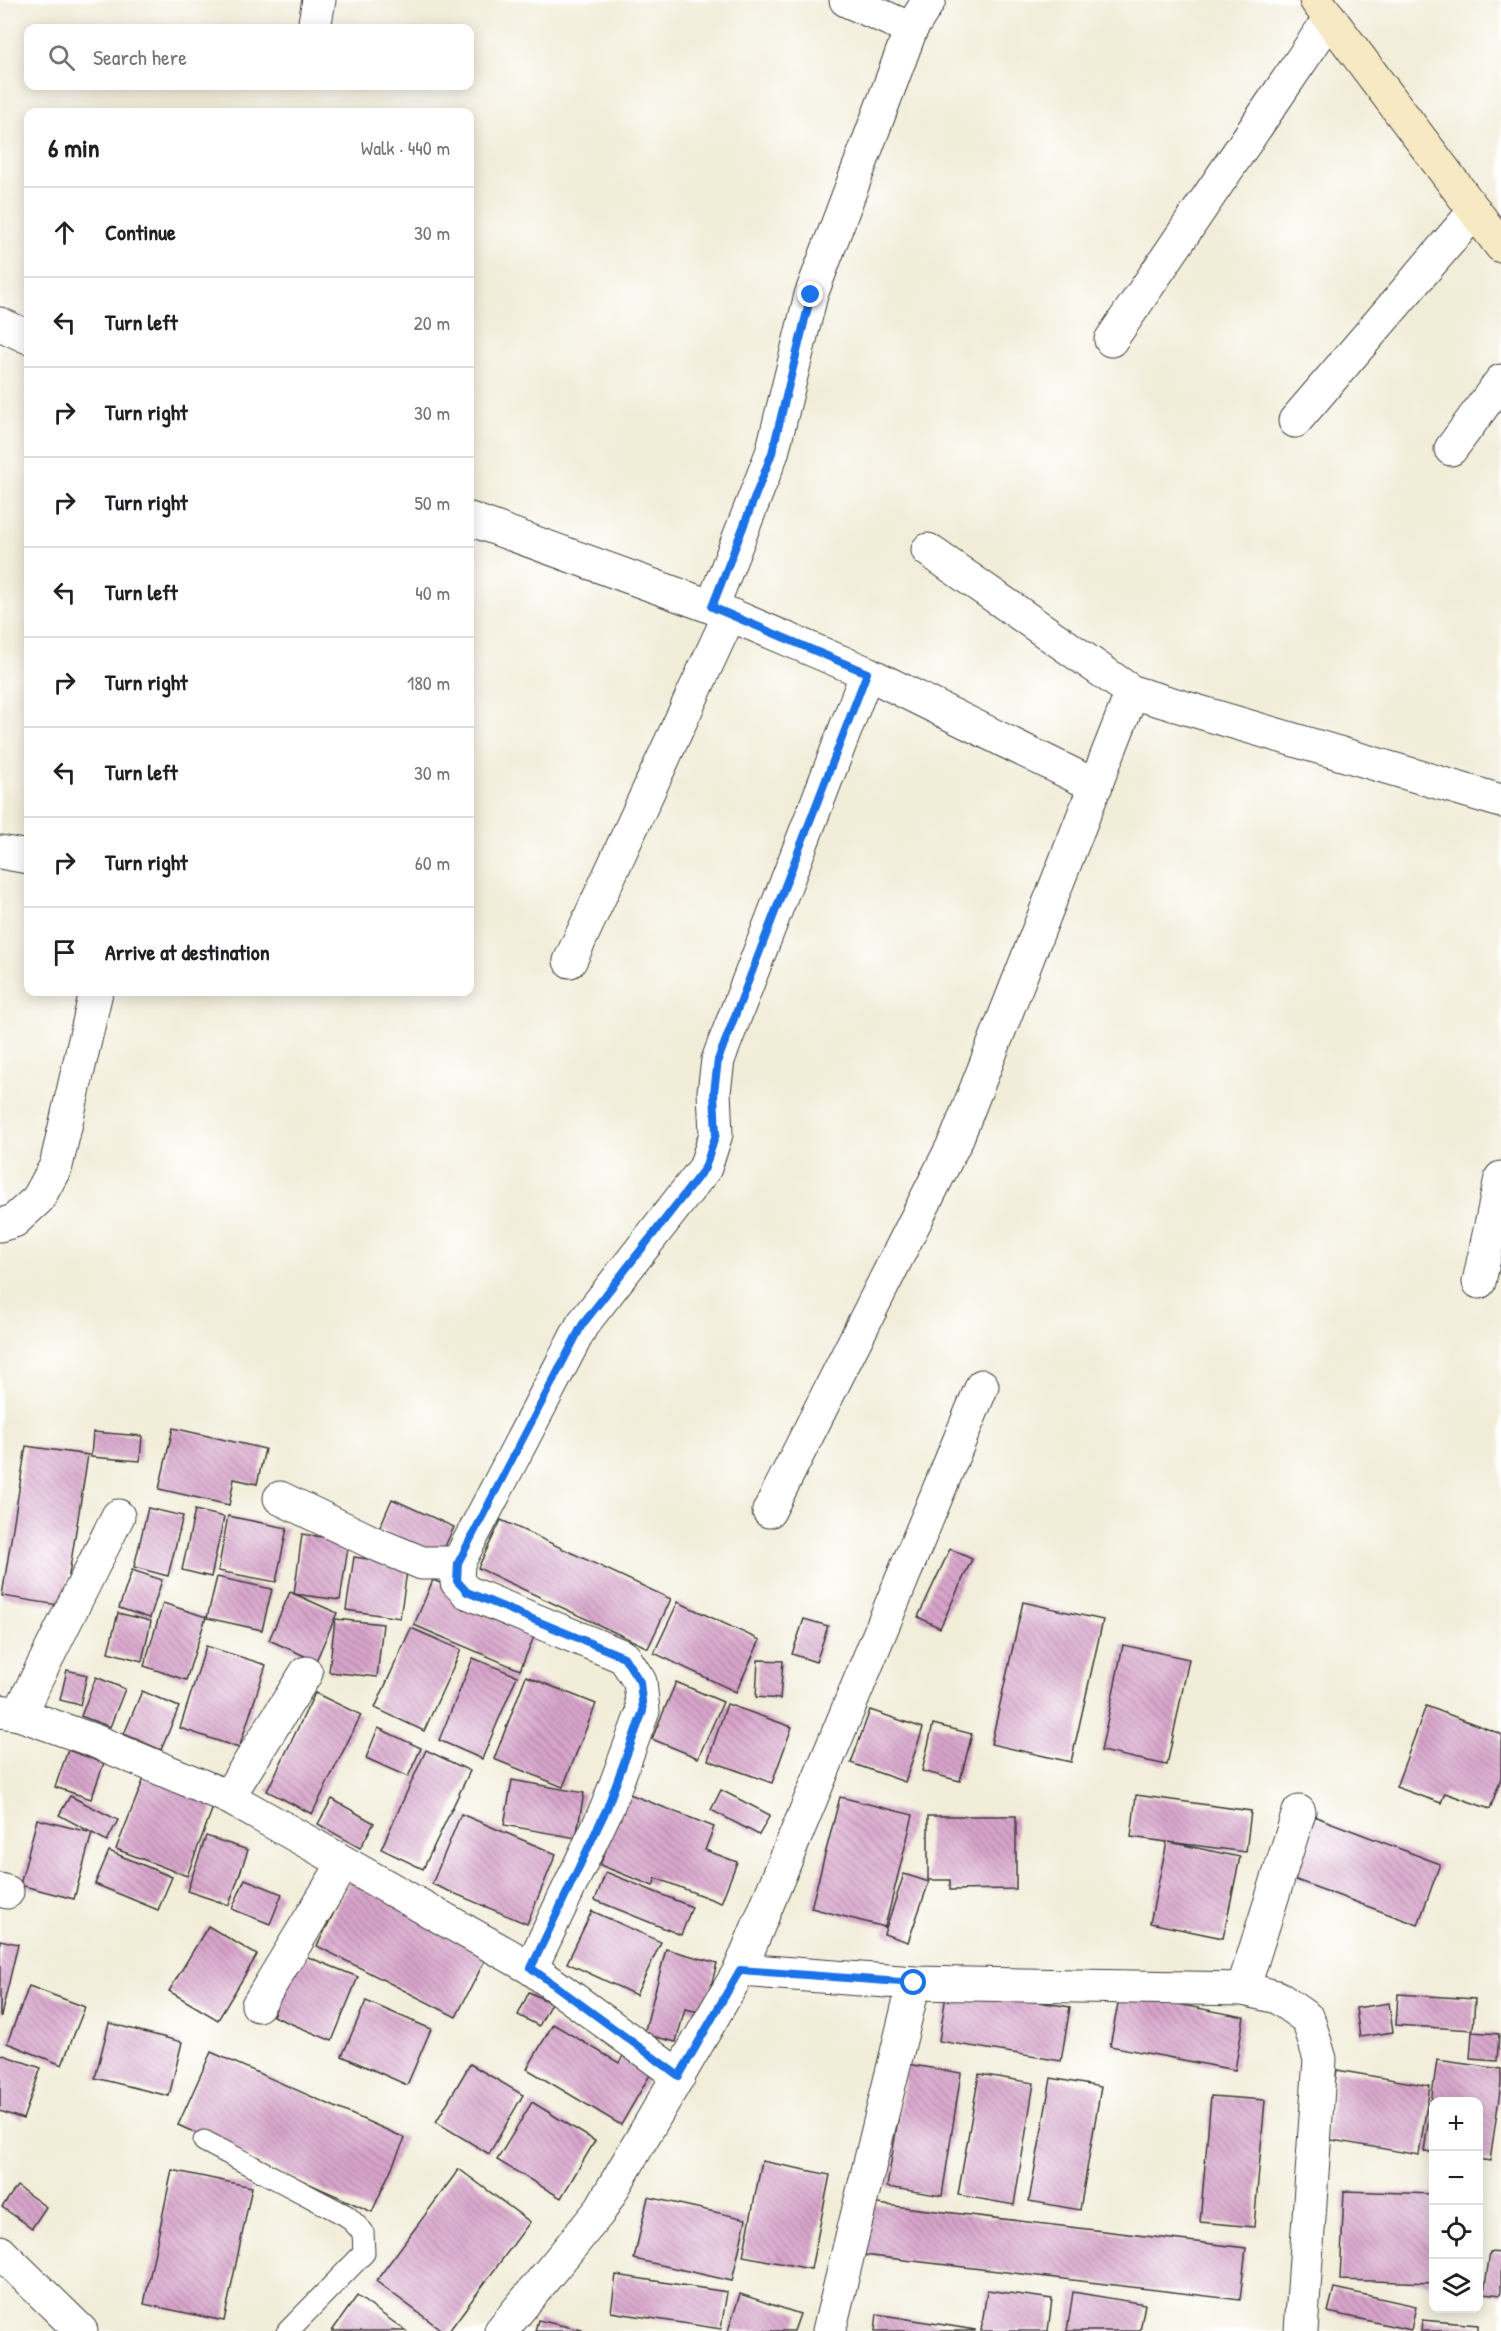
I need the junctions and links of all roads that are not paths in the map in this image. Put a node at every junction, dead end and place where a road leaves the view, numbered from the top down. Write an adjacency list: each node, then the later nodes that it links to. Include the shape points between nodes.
1 (319, 0): 5 (street)
2 (846, 0): 6 (street)
3 (929, 0): 6 (street)
4 (1323, 9): 7 (main road); 11 (street)
5 (315, 24)
6 (911, 29): 17 (street, via 811,295 772,453)
7 (1475, 211): 8 (main road); 13 (street)
8 (1501, 246)
9 (0, 324): 10 (street)
10 (24, 334)
11 (1111, 339)
12 (1501, 381): 14 (street)
13 (1295, 421)
14 (1451, 449)
15 (474, 520): 17 (street)
16 (928, 550): 19 (street)
17 (720, 611): 18 (street); 24 (street)
18 (867, 673): 20 (street); 33 (street, via 718,1060 714,1092 716,1134 705,1168 582,1325)
19 (1132, 692): 20 (street); 21 (street)
20 (1096, 786): 31 (street, via 957,1138)
21 (1501, 801)
22 (0, 852): 23 (street)
23 (24, 856)
24 (570, 961)
25 (95, 996): 27 (street, via 56,1166 38,1199 14,1221)
26 (1501, 1178): 28 (street)
27 (0, 1225)
28 (1479, 1282)
29 (982, 1386): 40 (street)
30 (280, 1498): 33 (street, via 422,1563)
31 (770, 1510)
32 (118, 1516): 35 (street)
33 (458, 1563): 39 (street, via 457,1581 467,1592 624,1657 640,1682 643,1711 607,1808)
34 (306, 1673): 36 (street)
35 (10, 1712): 36 (street, via 95,1741)
36 (228, 1797): 38 (street)
37 (1299, 1812): 42 (street)
38 (344, 1863): 39 (street); 43 (street)
39 (531, 1968): 44 (street)
40 (740, 1970): 41 (street); 44 (street)
41 (914, 1983): 42 (street); 50 (street)
42 (1243, 1989): 51 (street, via 1277,1997 1308,2019 1320,2059)
43 (258, 2005)
44 (679, 2076): 49 (street, via 599,2212)
45 (204, 2141): 48 (lane, via 347,2216 363,2232 364,2253)
46 (0, 2252): 47 (street)
47 (81, 2331)
48 (288, 2331)
49 (501, 2331)
50 (829, 2331)
51 (1301, 2331)

